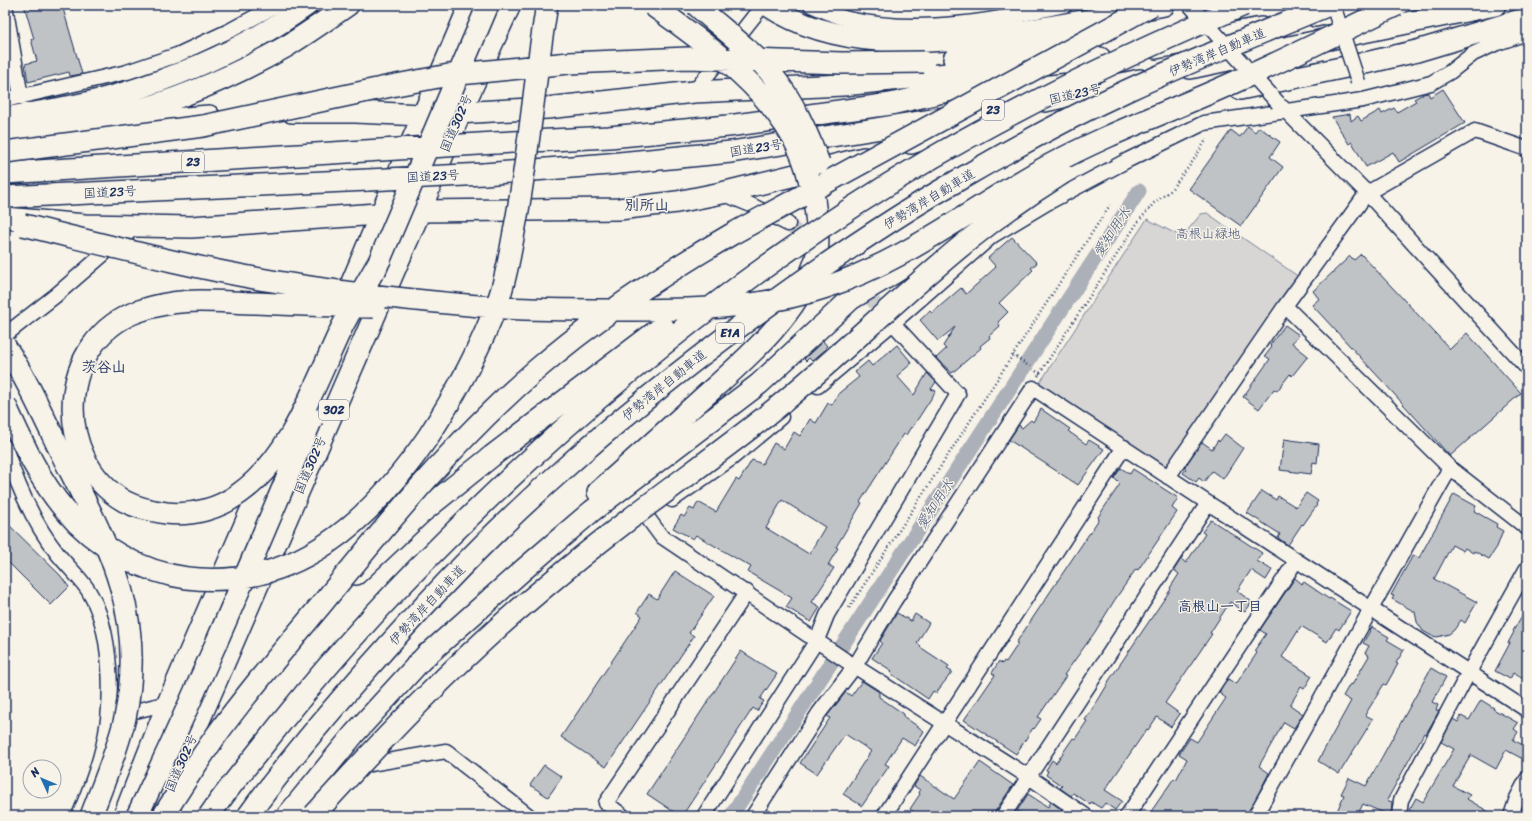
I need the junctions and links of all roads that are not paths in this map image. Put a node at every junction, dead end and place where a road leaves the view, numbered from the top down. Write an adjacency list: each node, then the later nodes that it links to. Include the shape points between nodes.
1 (5, 5): 28 (street)
2 (277, 5): 28 (street, via 177,55 127,72)
3 (307, 5): 36 (highway, via 262,33 176,75 124,94 65,108)
4 (348, 5): 37 (highway, via 288,45 232,75 193,91 118,116)
5 (470, 5): 35 (highway, 302)
6 (488, 5): 52 (highway, bridge)
7 (510, 5): 34 (highway, 国道302号 / 302)
8 (547, 5): 59 (highway, bridge, via 520,203 499,298 471,365 422,445 365,514 323,547 276,570 226,579 178,577 139,565 93,538 64,510 36,469)
9 (652, 5): 44 (highway, bridge, via 725,61 765,98 790,132)
10 (696, 5): 44 (highway, bridge, via 754,57 784,92 806,129 822,171)
11 (763, 5): 27 (street)
12 (767, 5): 16 (highway, bridge, via 798,22 822,30 876,40 904,42 949,40 1071,24)
13 (811, 5): 14 (street, via 847,18 890,25 948,26 1018,16)
14 (1065, 5)
15 (1152, 5): 72 (highway, bridge, via 732,234 687,260 607,315 536,370 468,434 398,512)
16 (1165, 5): 39 (highway, bridge, via 1030,46 965,58 917,62 842,63 688,58 517,68 413,82 203,126)
17 (1190, 5): 32 (street, bridge)
18 (1244, 5): 43 (highway, E1A, bridge, via 1065,86 995,122)
19 (1329, 5): 91 (highway, 伊勢湾岸自動車道 / E1A, bridge, via 1124,92 1034,138 888,223 803,279 714,345 555,476 486,542 408,623 334,706)
20 (1333, 5): 30 (street, bridge)
21 (1365, 5): 26 (highway, 国道23号 / 23, via 1271,26)
22 (1397, 5): 33 (highway, bridge, via 1246,78)
23 (1495, 5): 31 (highway, 国道23号 / 23)
24 (1527, 18): 73 (highway, via 1417,51 1174,104 1126,119 1068,147 1029,182 930,251 851,299 759,384 592,511)
25 (1527, 33): 30 (street, via 1473,54 1431,83)
26 (1100, 58): 27 (highway, via 843,85); 40 (highway, 国道23号 / 23, bridge, via 884,105 728,126 609,137)
27 (694, 92): 34 (highway, via 547,108)
28 (21, 97): 29 (street)
29 (5, 100)
30 (1363, 100): 32 (street)
31 (1034, 103): 41 (highway, via 853,161); 45 (highway, 国道23号 / 23, bridge, via 730,152 609,164 484,174)
32 (1282, 107): 42 (street); 55 (street, via 1204,123 1047,203 992,236)
33 (1173, 109): 54 (highway, bridge, via 1045,168 880,266 820,289 788,298 750,304 705,307 637,310); 83 (highway, bridge, via 1081,161 971,238 777,408 591,549 531,599 463,660 392,731)
34 (460, 112): 35 (highway); 46 (highway, 国道302号 / 302)
35 (422, 115): 39 (highway, via 300,111 151,121); 47 (highway, 302)
36 (5, 118)
37 (5, 136)
38 (1527, 149): 42 (street, via 1475,131)
39 (5, 151)
40 (5, 174)
41 (722, 192): 46 (highway, via 677,202 619,209); 50 (street)
42 (1367, 193): 53 (street); 58 (street)
43 (872, 195): 72 (highway, bridge, via 782,242 603,371 492,456 390,540); 90 (highway, E1A, bridge, via 808,237 681,329 558,432 419,566 346,645 281,722)
44 (820, 196): 73 (highway, via 827,220 823,241 806,285 777,326 730,373 486,594)
45 (5, 197)
46 (420, 211): 47 (highway); 88 (highway, 国道302号 / 302)
47 (382, 213): 51 (highway, via 191,227); 76 (highway, 302)
48 (5, 218): 51 (highway)
49 (5, 222): 54 (highway, bridge, via 143,255 272,281 423,301)
50 (788, 224)
51 (135, 227): 56 (street)
52 (381, 258): 54 (highway, bridge, via 355,305 351,312 343,325 289,437 266,470 240,493 209,509 174,514 139,507 124,501 98,477 87,461 74,428 73,394 82,365 94,344 107,330 137,312 169,303 208,300 257,304 353,306 361,307 390,308); 87 (highway, bridge, via 194,697)
53 (1285, 306): 62 (street); 63 (street)
54 (507, 308)
55 (891, 321): 65 (street, via 732,458); 71 (street, via 958,394 827,615)
56 (5, 335)
57 (5, 346): 85 (highway, bridge, via 92,515 116,570 128,615 132,664 125,718)
58 (1527, 368)
59 (5, 404)
60 (5, 447): 78 (street, via 25,502 39,529 88,591 99,614 107,653)
61 (1124, 447): 63 (street); 74 (street, via 1033,388); 79 (street)
62 (1450, 468): 66 (street); 70 (street)
63 (1168, 477): 64 (street)
64 (1208, 503): 67 (street); 81 (street)
65 (647, 516): 69 (street, via 661,536); 80 (street, via 483,651 421,708)
66 (1527, 528)
67 (1296, 561): 70 (street); 100 (street)
68 (1527, 568): 75 (street)
69 (747, 592): 71 (street); 94 (street, via 606,803)
70 (1371, 610): 75 (street); 101 (street)
71 (817, 640): 74 (street); 95 (street)
72 (279, 656): 89 (highway, bridge, via 215,737)
73 (417, 664): 83 (highway, via 354,734)
74 (852, 664): 79 (street); 96 (street)
75 (1469, 672): 77 (street); 102 (street, via 1401,800)
76 (168, 703): 78 (street); 86 (highway, 302)
77 (1527, 710)
78 (107, 718): 84 (street, via 103,747)
79 (945, 723): 81 (street); 97 (street)
80 (370, 764): 92 (street); 93 (street, via 446,751)
81 (1029, 777): 98 (street); 99 (street)
82 (1527, 778): 103 (street)
83 (299, 812)
84 (79, 816)
85 (91, 816)
86 (124, 816)
87 (137, 816)
88 (158, 816)
89 (163, 816)
90 (209, 816)
91 (248, 816)
92 (320, 816)
93 (529, 816)
94 (623, 816)
95 (704, 816)
96 (753, 816)
97 (884, 816)
98 (1003, 816)
99 (1086, 816)
100 (1127, 816)
101 (1255, 816)
102 (1399, 816)
103 (1511, 816)

